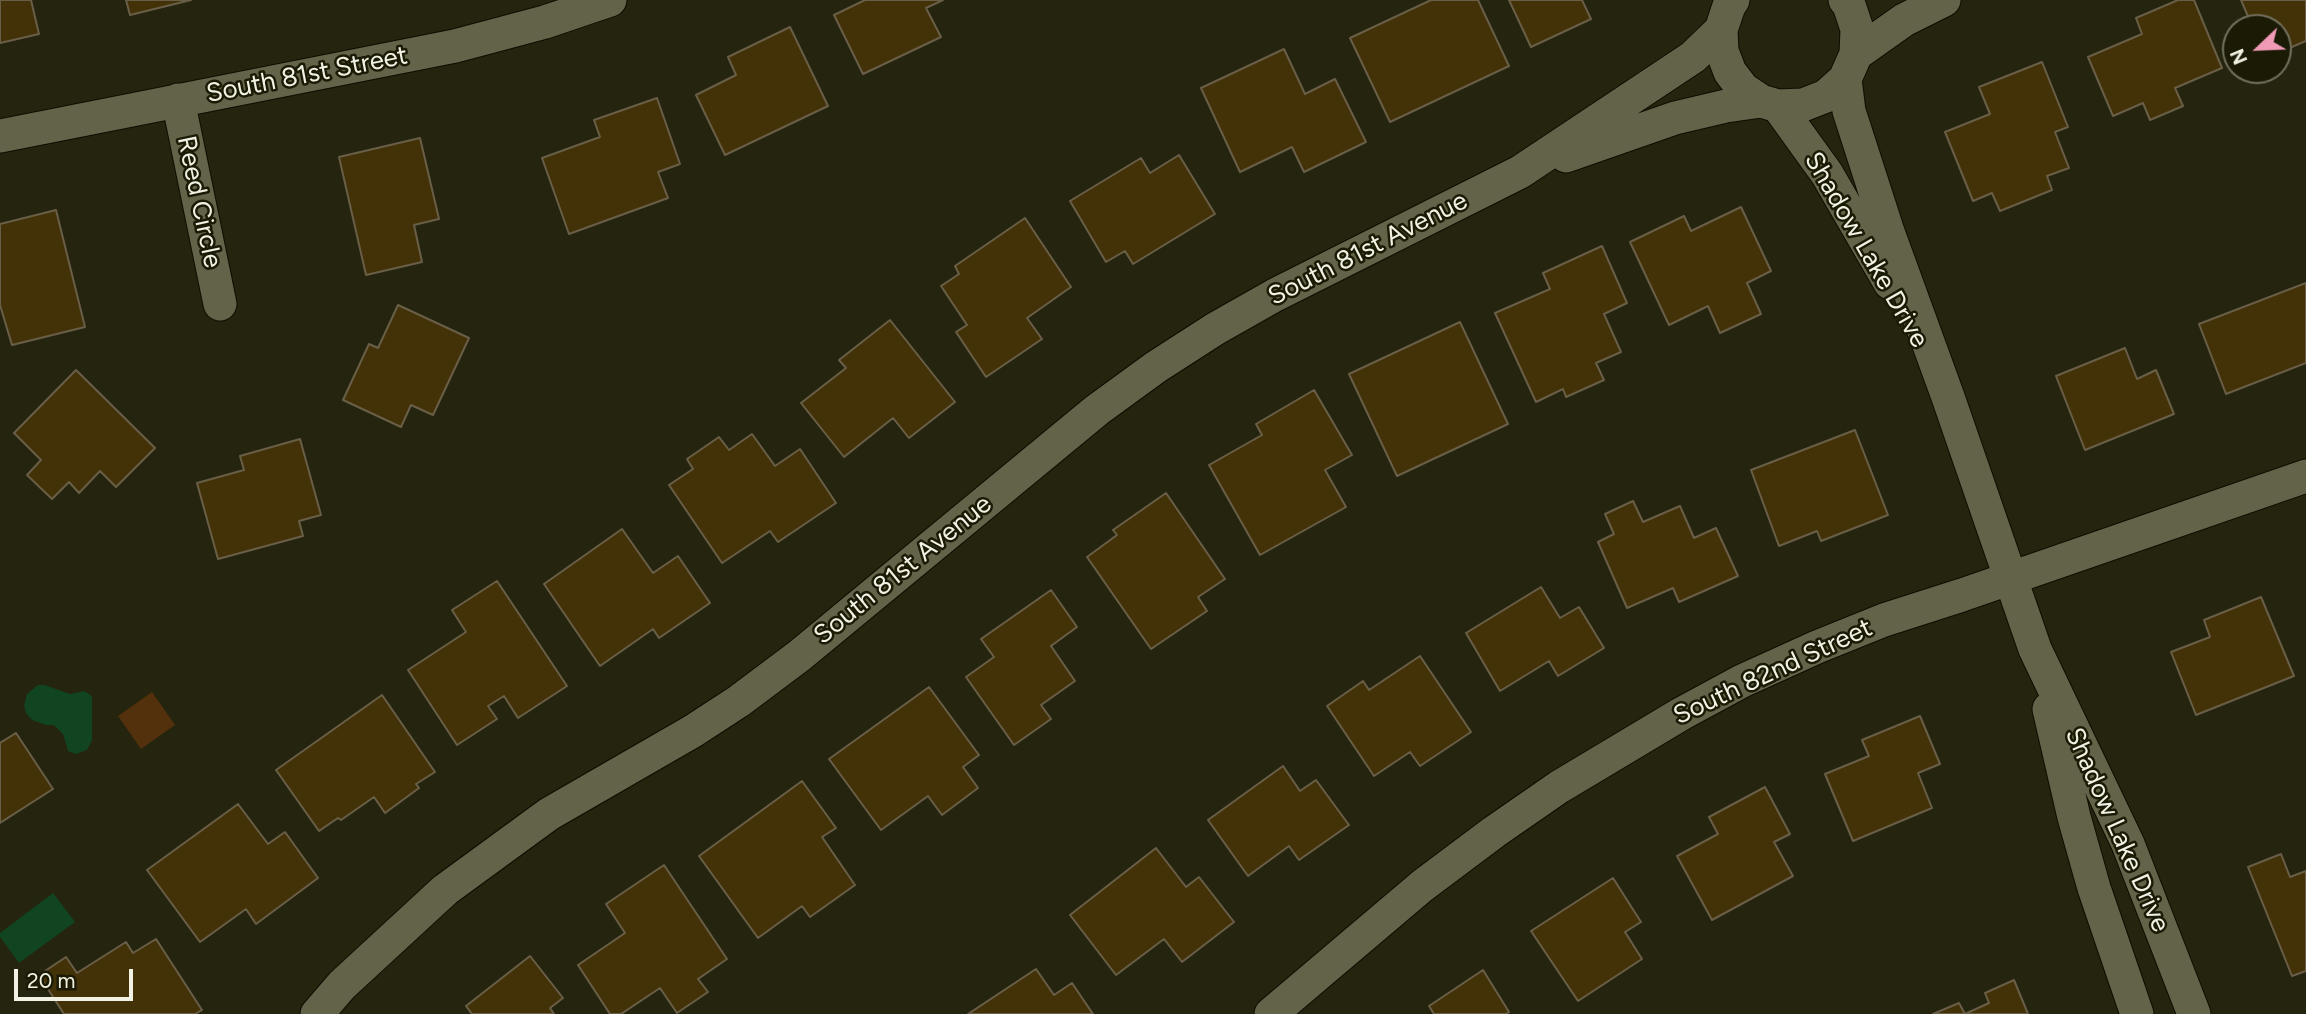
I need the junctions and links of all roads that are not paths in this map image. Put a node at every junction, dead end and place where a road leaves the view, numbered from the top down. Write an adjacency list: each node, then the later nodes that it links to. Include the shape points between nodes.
1 (610, 0): 6 (street, South 81st Street, via 455,46)
2 (1845, 0): 5 (street, Shadow Lake Drive, via 1857,29)
3 (1944, 0): 5 (street, via 1904,20)
4 (1728, 9): 7 (street, Shadow Lake Drive, via 1722,51 1730,72 1743,89); 9 (street, South 81st Avenue, via 1693,57)
5 (1850, 66): 7 (street, South 81st Avenue, via 1826,96 1803,105); 11 (street, Shadow Lake Drive, via 1849,111)
6 (178, 100): 8 (street, South 81st Street); 10 (street, Reed Circle)
7 (1769, 103): 9 (street, South 81st Avenue, via 1726,106 1675,118); 11 (street, Shadow Lake Drive, via 1827,174)
8 (0, 136)
9 (1520, 172): 15 (street, South 81st Avenue, via 1275,295 1156,367 738,701 550,814 455,883)
10 (220, 304)
11 (1948, 397): 13 (street, Shadow Lake Drive)
12 (2306, 476): 13 (street, South 82nd Street)
13 (2010, 579): 14 (street, Shadow Lake Drive); 16 (street, South 82nd Street, via 1817,647 1681,714 1559,786 1494,832 1385,916)
14 (2035, 649): 17 (street, Shadow Lake Drive, via 2074,817); 18 (street, Shadow Lake Drive, via 2128,844)
15 (317, 1014)
16 (1271, 1014)
17 (2137, 1014)
18 (2194, 1014)

